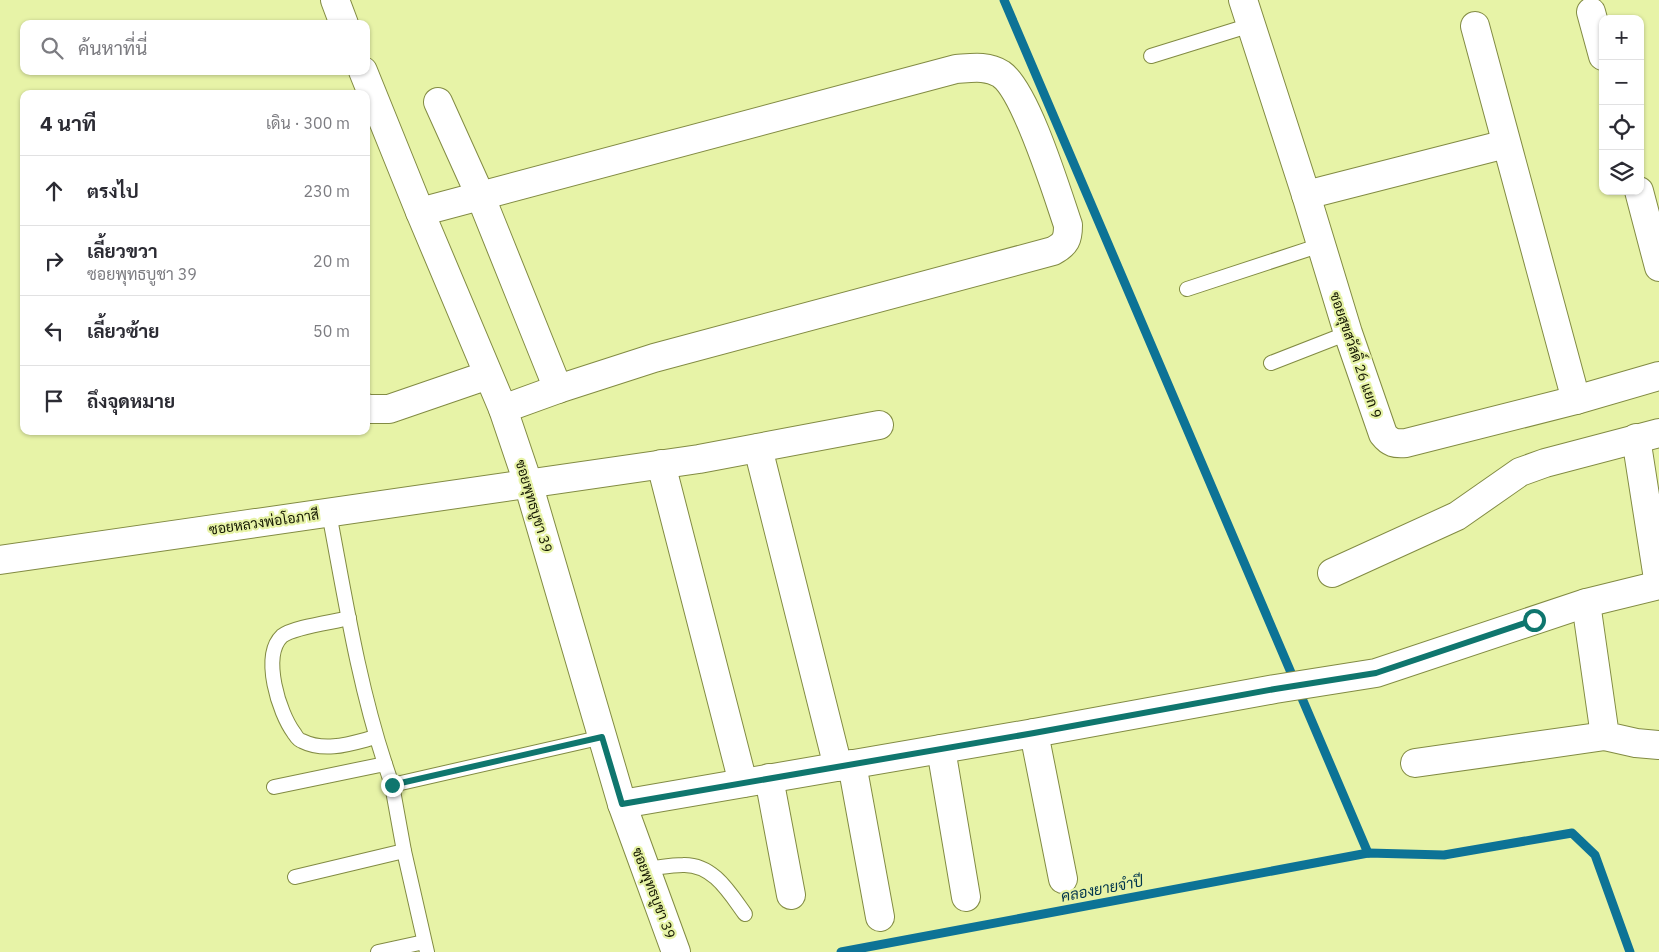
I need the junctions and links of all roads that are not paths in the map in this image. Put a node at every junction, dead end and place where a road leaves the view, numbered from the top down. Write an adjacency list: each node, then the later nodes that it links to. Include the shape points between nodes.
1 (335, 0): 4 (street)
2 (1247, 12): 7 (lane); 11 (street, ซอยสุขสวัสดิ์ 26 แยก 9)
3 (1591, 12): 6 (street)
4 (342, 20)
5 (1475, 26): 10 (street)
6 (1599, 41)
7 (1151, 56)
8 (365, 75): 14 (street, ซอยพุทธบูชา 39)
9 (438, 102): 13 (street)
10 (1506, 144): 11 (street); 23 (street)
11 (1306, 194): 15 (street, ซอยสุขสวัสดิ์ 26 แยก 9)
12 (1640, 195): 16 (street)
13 (480, 196): 14 (street); 22 (street); 22 (street, via 956,69 980,67 1001,75 1015,91 1034,129 1068,224 1066,241 1053,251 654,358)
14 (420, 212): 20 (street, ซอยพุทธบูชา 39)
15 (1320, 245): 17 (lane); 18 (street, ซอยสุขสวัสดิ์ 26 แยก 9)
16 (1659, 267)
17 (1187, 289)
18 (1348, 333): 19 (lane); 23 (street, ซอยสุขสวัสดิ์ 26 แยก 9, via 1383,434 1396,444)
19 (1271, 363)
20 (488, 375): 24 (street, ซอยพุทธบูชา 39); 25 (street, via 389,408)
21 (1659, 376): 23 (street, ซอยสุขสวัสดิ์ 26 แยก 9)
22 (558, 388): 24 (street)
23 (1576, 400)
24 (503, 409): 30 (street, ซอยพุทธบูชา 39)
25 (370, 410)
26 (879, 425): 28 (street, ซอยหลวงพ่อโอภาสี)
27 (1647, 435): 33 (street, via 1520,472 1457,516); 34 (street)
28 (758, 448): 29 (street, ซอยหลวงพ่อโอภาสี); 45 (street)
29 (661, 464): 30 (street, ซอยหลวงพ่อโอภาสี); 46 (street)
30 (528, 483): 31 (street, ซอยหลวงพ่อโอภาสี); 39 (street, ซอยพุทธบูชา 39)
31 (329, 513): 32 (street, ซอยหลวงพ่อโอภาสี); 36 (lane)
32 (0, 560)
33 (1332, 572)
34 (1659, 585): 35 (street)
35 (1586, 603): 37 (street, via 1376,673); 38 (street)
36 (349, 618): 40 (lane); 40 (lane, via 299,629 283,636 274,650 273,681 280,709 300,741 321,748)
37 (1034, 733): 42 (street); 53 (street)
38 (1605, 736): 41 (street); 43 (street)
39 (602, 737): 47 (lane); 49 (street, ซอยพุทธบูชา 39)
40 (376, 738): 44 (lane)
41 (1659, 745)
42 (941, 749): 45 (street); 55 (street)
43 (1415, 763)
44 (385, 764): 47 (lane); 48 (lane)
45 (845, 765): 46 (street); 57 (street)
46 (756, 781): 49 (street); 54 (street)
47 (392, 785): 50 (lane)
48 (274, 787)
49 (622, 804): 51 (street, ซอยพุทธบูชา 39)
50 (404, 851): 52 (lane); 58 (lane)
51 (644, 869): 56 (lane, via 685,865 707,871 723,884); 59 (street, ซอยพุทธบูชา 39)
52 (295, 876)
53 (1063, 879)
54 (790, 895)
55 (966, 897)
56 (745, 914)
57 (880, 916)
58 (425, 947): 60 (lane)
59 (674, 947)
60 (378, 952)

